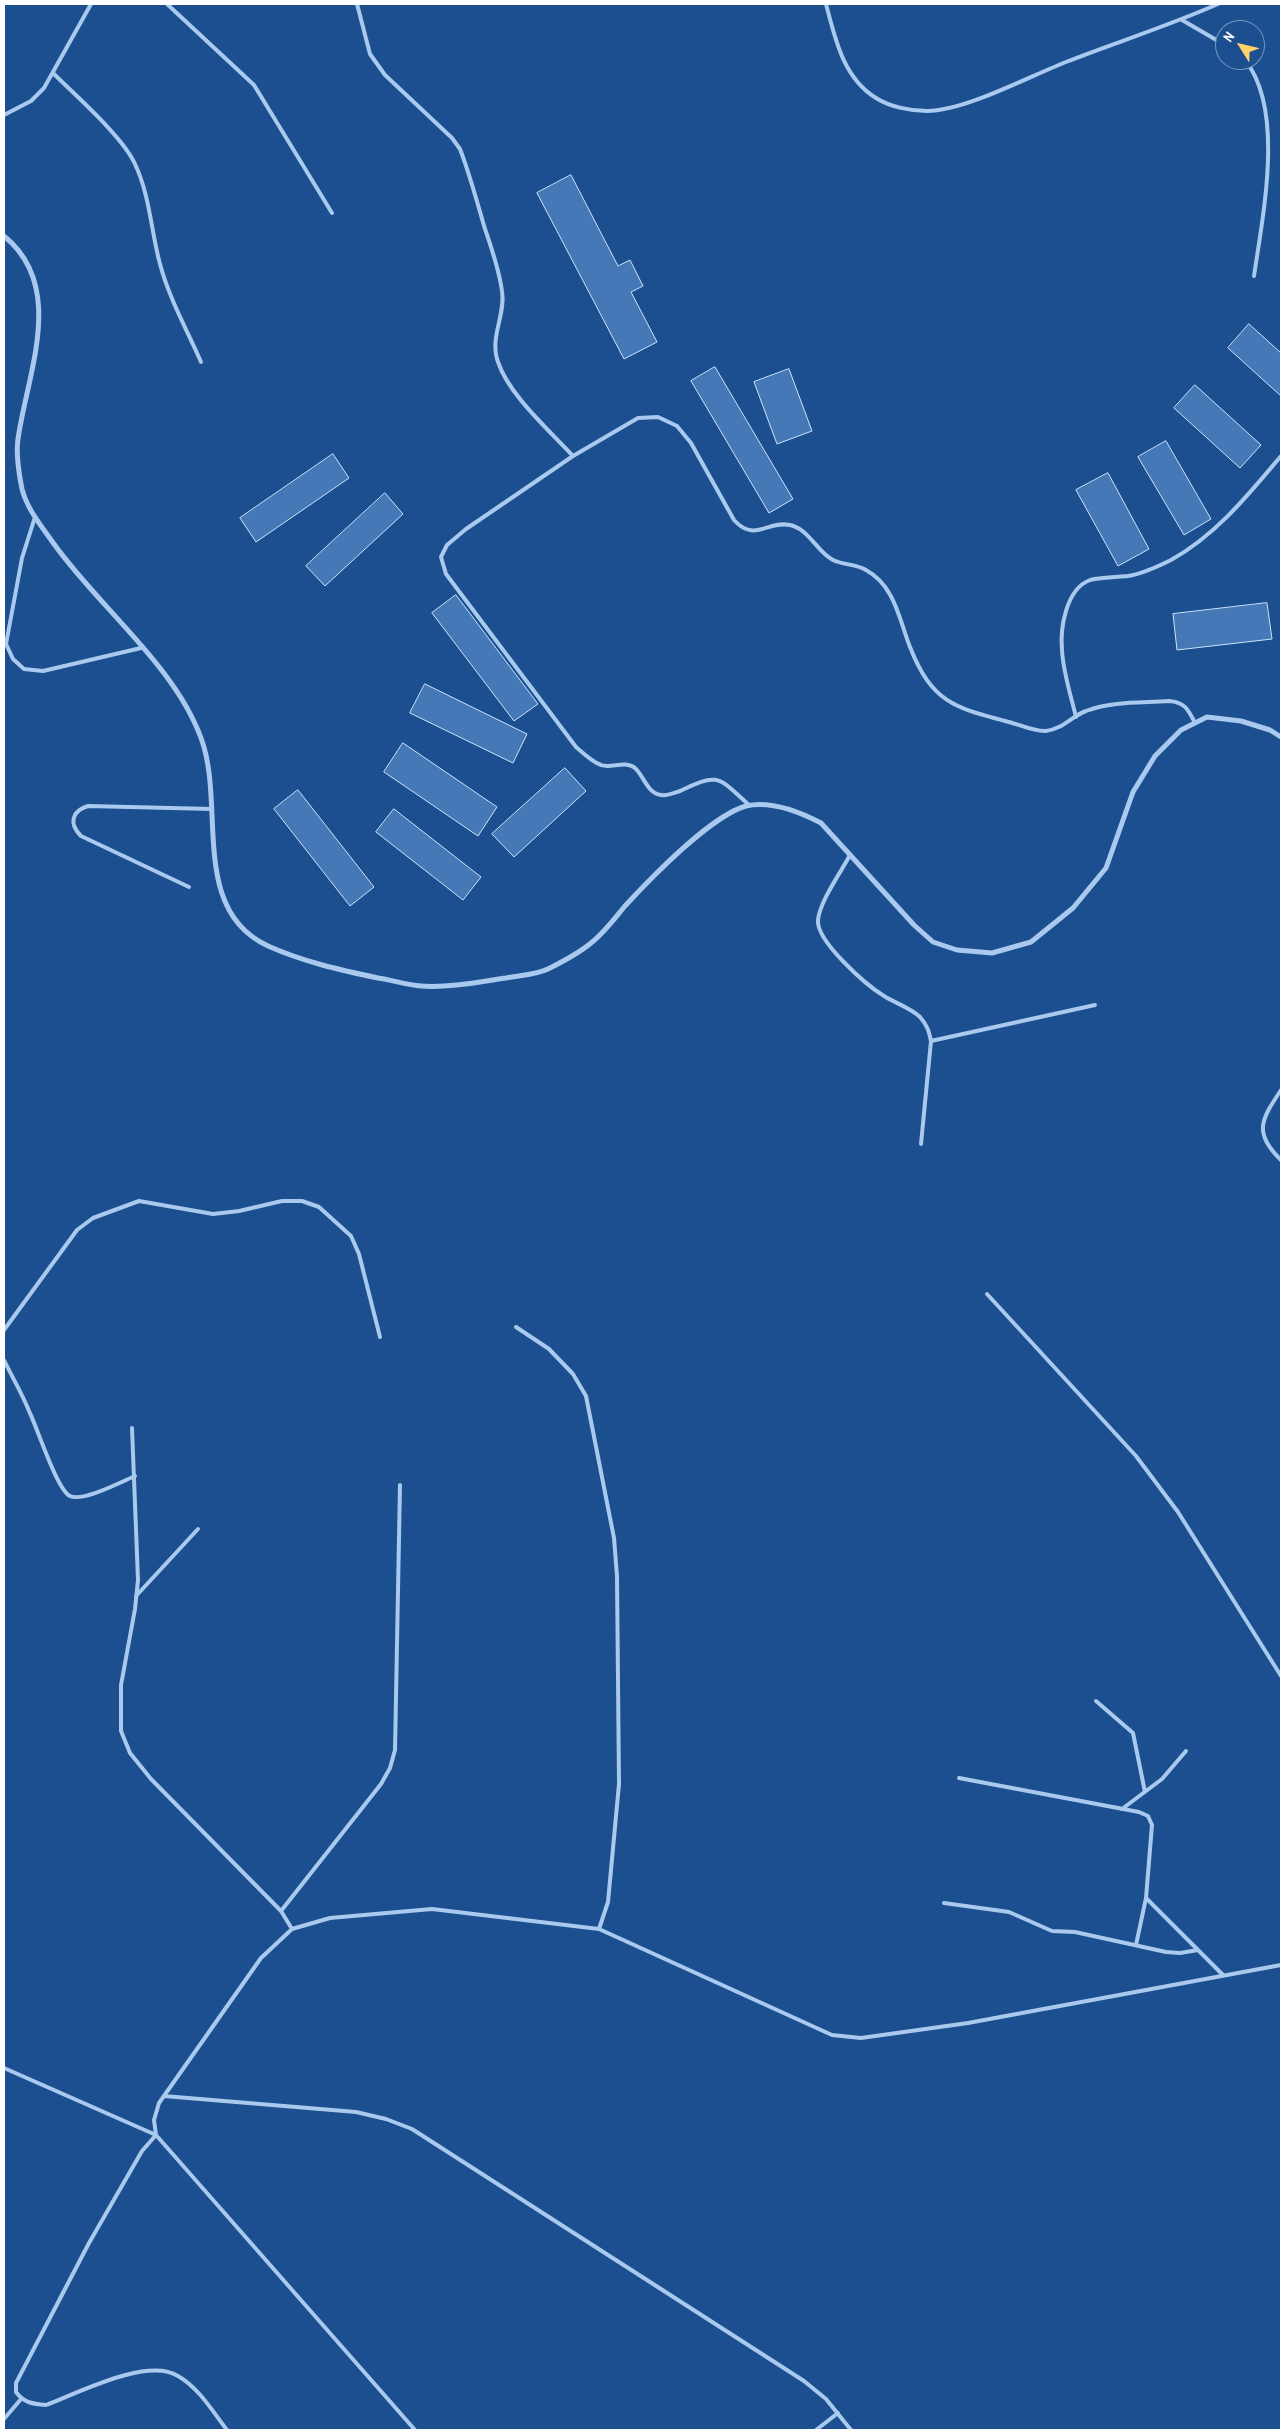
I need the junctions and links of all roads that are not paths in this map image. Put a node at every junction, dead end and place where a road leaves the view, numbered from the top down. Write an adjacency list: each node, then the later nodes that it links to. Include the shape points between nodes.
1 (91, 4): 9 (lane, via 76,27)
2 (167, 4): 11 (lane, via 254,85)
3 (357, 4): 15 (lane, via 370,54 385,75 460,149 503,292 494,337 497,360 505,378 520,397)
4 (826, 4): 6 (lane, via 838,48 853,76 876,98 901,108 928,111 963,103)
5 (1218, 4): 6 (lane)
6 (1182, 20): 7 (lane)
7 (1215, 39)
8 (1252, 70): 13 (lane, via 1262,85 1272,126)
9 (54, 74): 10 (lane, via 32,101); 14 (lane, via 124,146 135,163 153,222 166,286)
10 (4, 115)
11 (332, 214)
12 (4, 236): 17 (street, via 25,257 38,307 38,342 17,442 23,491)
13 (1254, 276)
14 (201, 362)
15 (573, 456): 19 (lane, via 638,418 658,417 677,426 691,443 742,529 755,531 788,524 799,528 833,560 866,570 884,585 898,607 924,678 941,698 964,710 1045,732 1064,726); 22 (lane, via 447,545 441,557 446,574 576,747 596,763 635,768 651,790 660,795 671,795 714,778 724,782)
16 (1281, 456): 19 (lane, via 1235,511 1171,560 1131,575 1090,580 1078,588 1069,602 1062,650)
17 (35, 517): 18 (street, via 71,568); 18 (lane, via 22,558 6,644 13,659 24,669 43,671)
18 (141, 648): 23 (street, via 183,702 202,739 210,776)
19 (1076, 717): 20 (lane, via 1106,705 1169,701 1179,702 1188,709)
20 (1194, 722): 21 (street, via 1207,717 1241,720); 24 (street, via 1180,730 1155,756 1133,792 1106,868 1073,908 1030,942 992,953 957,950 933,942)
21 (1281, 737)
22 (749, 805): 23 (street, via 721,817 641,888 592,943 545,971 481,982 421,986 318,966 264,944 241,926 224,905 218,881); 24 (street, via 779,806 803,813 821,824)
23 (212, 809): 25 (lane, via 88,806 76,811 73,818 73,825 81,836)
24 (850, 855): 27 (lane, via 825,902 818,919 819,929 823,938 860,978 883,996 918,1015 927,1026)
25 (189, 887)
26 (1096, 1005): 27 (lane)
27 (931, 1041): 29 (lane)
28 (1281, 1090): 30 (lane, via 1265,1115 1262,1132 1268,1148)
29 (921, 1144)
30 (1281, 1160)
31 (987, 1294): 41 (lane, via 1136,1456 1178,1512)
32 (516, 1327): 51 (lane, via 549,1349 573,1374 586,1396 614,1538 619,1784 608,1902)
33 (4, 1330): 34 (lane, via 77,1230 93,1218 139,1201 213,1214 288,1201 319,1207 350,1236 359,1254)
34 (380, 1337)
35 (4, 1360): 37 (lane, via 55,1474 70,1496 81,1498)
36 (132, 1428): 37 (lane)
37 (134, 1476): 40 (lane, via 138,1554)
38 (400, 1485): 49 (lane, via 395,1750 390,1768 381,1784)
39 (198, 1529): 40 (lane)
40 (136, 1596): 49 (lane, via 121,1685 121,1731 130,1753 151,1779)
41 (1281, 1676)
42 (1096, 1702): 45 (lane, via 1133,1733)
43 (1186, 1751): 45 (lane, via 1172,1770)
44 (959, 1778): 46 (lane)
45 (1145, 1792): 46 (lane)
46 (1122, 1808): 47 (lane, via 1148,1816 1152,1825)
47 (1146, 1898): 52 (lane); 53 (lane)
48 (944, 1904): 52 (lane, via 1009,1912 1052,1930)
49 (281, 1911): 50 (lane)
50 (292, 1929): 51 (lane, via 330,1918 432,1909); 57 (lane, via 261,1958)
51 (599, 1929): 55 (lane, via 832,2035 861,2038 968,2023)
52 (1136, 1945): 53 (lane, via 1180,1953)
53 (1198, 1950): 55 (lane)
54 (1281, 1964): 55 (lane)
55 (1223, 1976)
56 (4, 2068): 58 (lane)
57 (164, 2096): 58 (lane, via 154,2120); 60 (lane, via 356,2112 412,2129 804,2381)
58 (156, 2135): 59 (lane, via 142,2151 89,2243 16,2383 16,2392); 63 (lane)
59 (22, 2399): 61 (lane); 62 (lane, via 46,2405 136,2373 165,2371 177,2375 196,2390)
60 (838, 2413): 64 (lane); 65 (lane)
61 (4, 2419)
62 (227, 2430)
63 (415, 2430)
64 (816, 2430)
65 (851, 2430)

